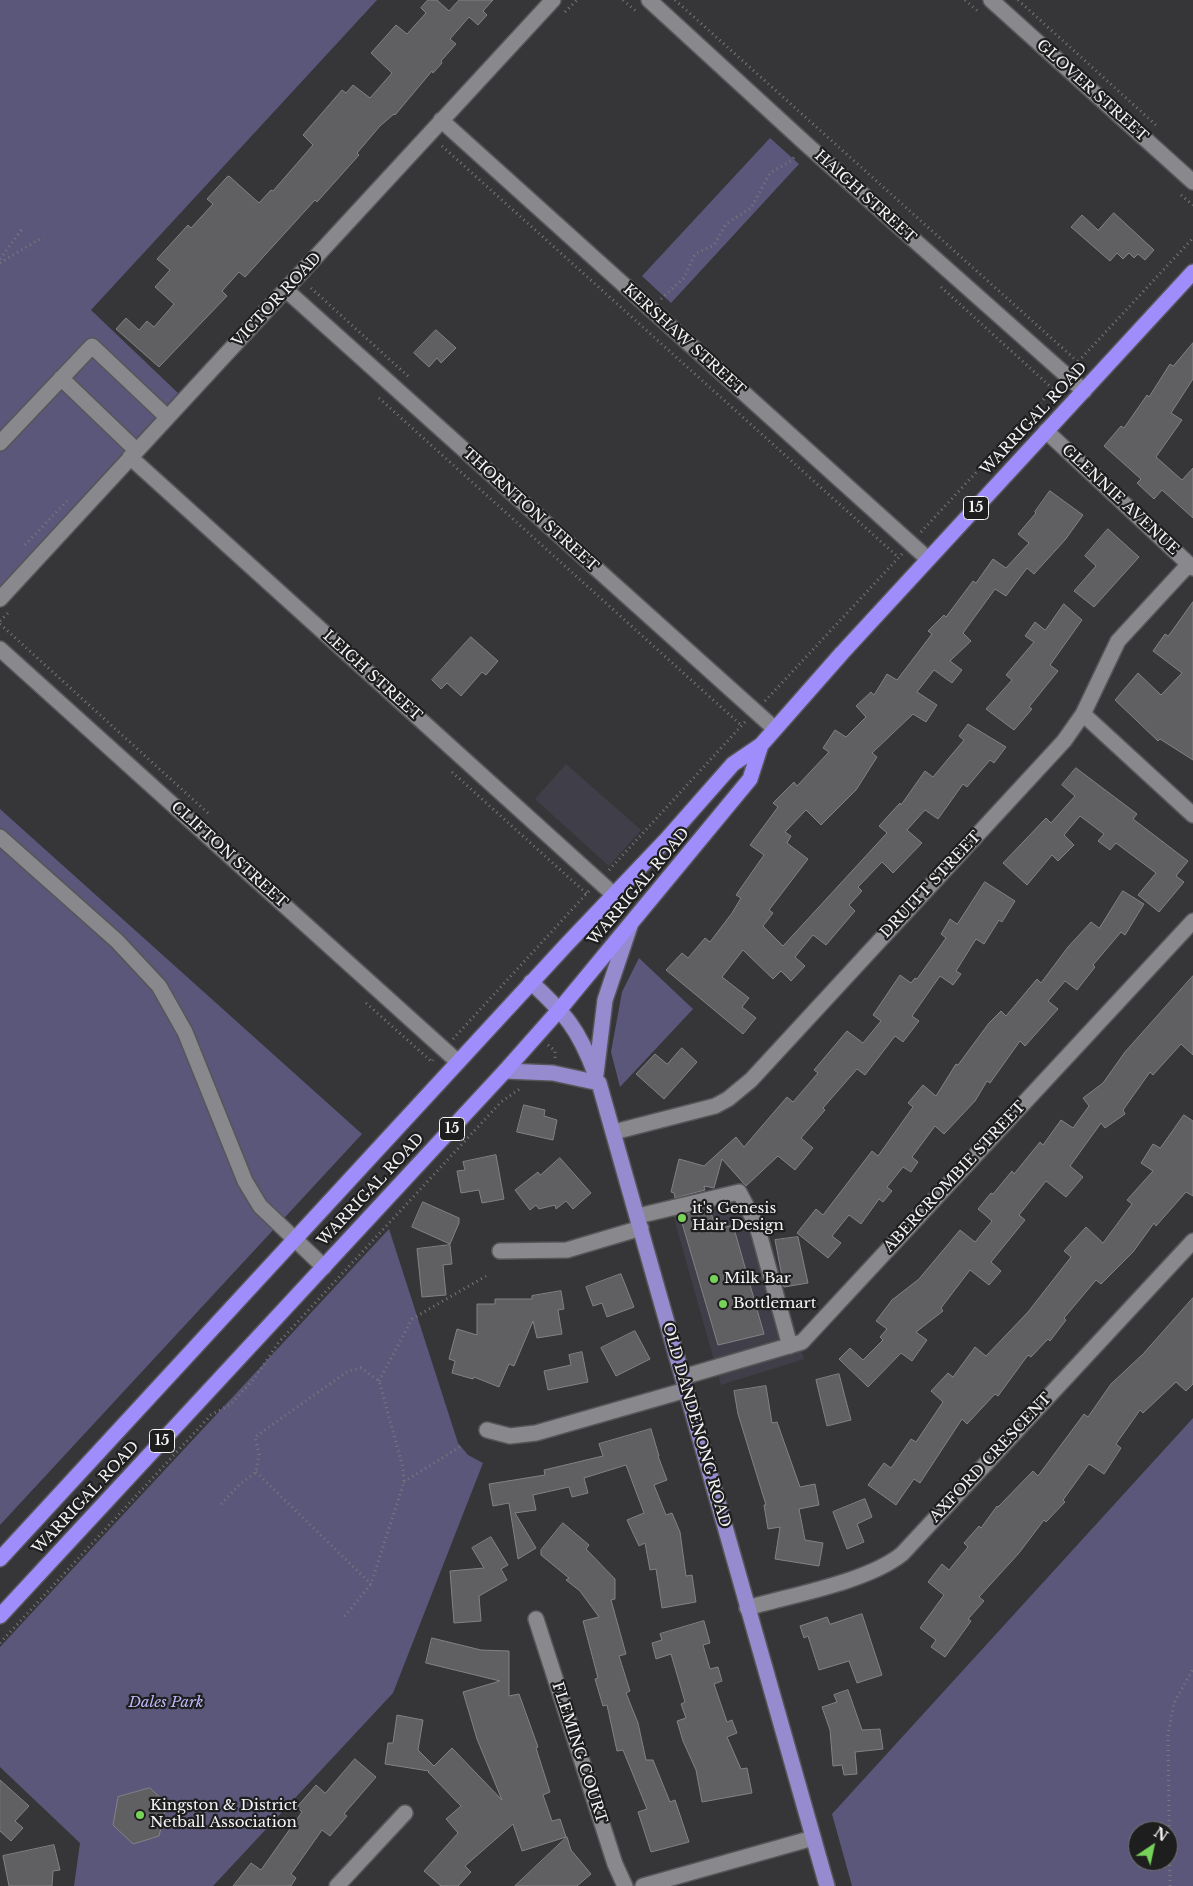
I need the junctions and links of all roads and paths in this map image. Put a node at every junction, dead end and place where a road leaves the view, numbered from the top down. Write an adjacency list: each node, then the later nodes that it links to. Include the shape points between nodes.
1 (553, 0): 6 (street, VICTOR ROAD)
2 (649, 0): 8 (street, HAIGH STREET)
3 (675, 0): 19 (path)
4 (991, 0): 10 (street, GLOVER STREET)
5 (1018, 0): 7 (path)
6 (441, 120): 17 (street, VICTOR ROAD); 18 (street, KERSHAW STREET)
7 (1164, 132)
8 (806, 144): 18 (path, via 791,161 770,173 751,208 726,224 714,245 695,254 684,278); 20 (street, HAIGH STREET)
9 (442, 146): 29 (path)
10 (1193, 182)
11 (22, 229): 14 (path)
12 (43, 237): 15 (path)
13 (1193, 238): 19 (path)
14 (0, 259)
15 (0, 263)
16 (1193, 272): 22 (highway, WARRIGAL ROAD / 15)
17 (286, 290): 24 (street, VICTOR ROAD); 34 (street, THORNTON STREET)
18 (651, 311): 28 (street, KERSHAW STREET)
19 (1078, 362): 20 (path)
20 (1066, 376): 22 (street, HAIGH STREET); 28 (path)
21 (61, 378): 24 (street, via 92,346); 26 (street); 27 (street, LEIGH STREET)
22 (1084, 391): 25 (highway, WARRIGAL ROAD / 15)
23 (375, 394): 36 (path)
24 (167, 418): 27 (street, VICTOR ROAD)
25 (1046, 431): 30 (highway, WARRIGAL ROAD / 15); 31 (street, GLENNIE AVENUE)
26 (0, 444)
27 (133, 453): 32 (street, VICTOR ROAD); 41 (street, LEIGH STREET)
28 (910, 544): 29 (path); 30 (street, KERSHAW STREET)
29 (898, 558): 34 (path)
30 (928, 559): 37 (highway, WARRIGAL ROAD / 15)
31 (1191, 566): 35 (street, DRUITT STREET, via 1118,641)
32 (0, 599)
33 (0, 649): 49 (street, CLIFTON STREET)
34 (755, 712): 36 (path); 37 (street, THORNTON STREET)
35 (1084, 714): 39 (street); 55 (street, DRUITT STREET, via 1064,741 741,1090 715,1106)
36 (742, 726): 41 (path)
37 (775, 729): 38 (highway, WARRIGAL ROAD / 15)
38 (760, 745): 42 (highway, WARRIGAL ROAD / 15, via 733,764 672,834); 44 (highway, WARRIGAL ROAD / 15, via 750,779)
39 (1193, 815)
40 (0, 837): 57 (street, via 117,941 159,986 185,1032 245,1181 260,1206)
41 (599, 881): 42 (street, LEIGH STREET); 49 (path)
42 (613, 894): 45 (highway, WARRIGAL ROAD / 15)
43 (1193, 921): 62 (street, ABERCROMBIE STREET, via 802,1342)
44 (630, 924): 47 (highway, WARRIGAL ROAD / 15); 53 (main road, via 605,1000)
45 (531, 982): 47 (main road, OLD DANDENONG ROAD); 50 (highway, WARRIGAL ROAD / 15)
46 (358, 996): 49 (path, via 432,1062)
47 (560, 1009): 52 (highway, WARRIGAL ROAD / 15); 53 (main road, OLD DANDENONG ROAD, via 578,1033)
48 (548, 1044): 51 (path, via 555,1051)
49 (444, 1049): 50 (street, CLIFTON STREET)
50 (458, 1062): 57 (highway, WARRIGAL ROAD / 15)
51 (555, 1064)
52 (505, 1071): 53 (main road); 60 (highway, WARRIGAL ROAD / 15)
53 (597, 1079): 55 (main road, OLD DANDENONG ROAD)
54 (526, 1085): 76 (path, via 511,1092 488,1115 279,1342 254,1379 231,1404 211,1415)
55 (614, 1132): 56 (main road, OLD DANDENONG ROAD)
56 (639, 1222): 59 (street, via 567,1250); 62 (street, via 739,1192 757,1226); 64 (main road, OLD DANDENONG ROAD)
57 (295, 1240): 60 (street); 70 (highway, WARRIGAL ROAD / 15)
58 (1193, 1241): 72 (street, AXFORD CRESCENT, via 891,1564 863,1576)
59 (500, 1252)
60 (324, 1266): 73 (highway, WARRIGAL ROAD / 15)
61 (486, 1276): 63 (path, via 412,1319)
62 (790, 1346): 64 (street, ABERCROMBIE STREET)
63 (380, 1381): 67 (path, via 361,1368 354,1368 284,1415 255,1437 259,1454); 68 (path)
64 (684, 1384): 65 (street, ABERCROMBIE STREET, via 536,1433 510,1436); 72 (main road, OLD DANDENONG ROAD)
65 (487, 1430)
66 (461, 1446): 68 (path)
67 (256, 1472): 69 (path); 71 (path)
68 (404, 1482): 71 (path)
69 (221, 1504)
70 (0, 1559)
71 (371, 1584): 74 (path)
72 (747, 1608): 79 (main road, OLD DANDENONG ROAD)
73 (0, 1616)
74 (344, 1617)
75 (536, 1619): 81 (street, FLEMING COURT, via 615,1864)
76 (0, 1643)
77 (1193, 1669): 84 (path, via 1174,1703 1168,1735)
78 (405, 1812): 80 (street)
79 (813, 1838): 82 (street); 83 (main road, OLD DANDENONG ROAD)
80 (337, 1886)
81 (625, 1886)
82 (643, 1886)
83 (827, 1886)
84 (1170, 1886)

